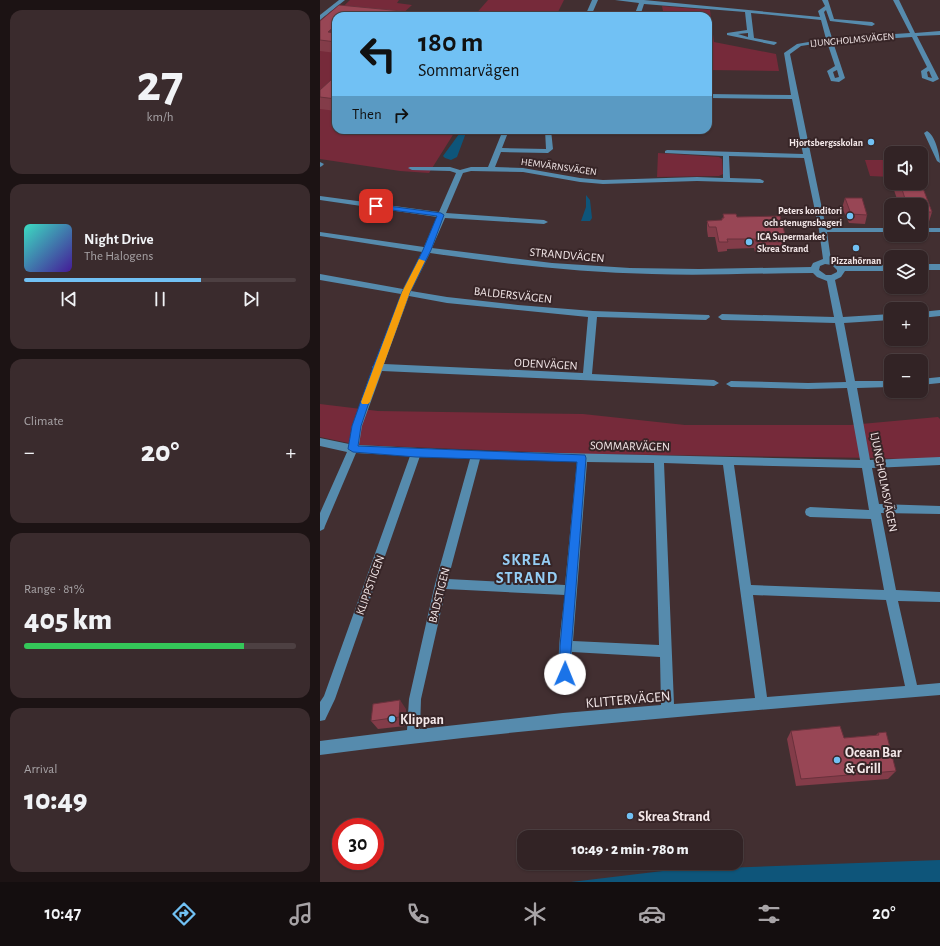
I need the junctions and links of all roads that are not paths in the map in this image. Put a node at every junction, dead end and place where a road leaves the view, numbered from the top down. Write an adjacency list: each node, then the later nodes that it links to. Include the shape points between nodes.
1 (342, 0): 15 (street)
2 (595, 0): 13 (street)
3 (618, 0): 8 (street)
4 (703, 0): 10 (street)
5 (825, 0): 11 (street)
6 (896, 0): 20 (street)
7 (657, 1): 8 (street); 10 (street)
8 (642, 2): 14 (street)
9 (746, 4): 12 (street)
10 (700, 6): 12 (street)
11 (828, 7): 16 (street, via 821,11); 17 (street, via 832,20)
12 (745, 10): 16 (street); 18 (street)
13 (590, 12)
14 (638, 12)
15 (320, 18)
16 (823, 19): 22 (street)
17 (872, 24)
18 (750, 31): 21 (street); 21 (street, via 729,34)
19 (940, 33): 20 (street, LJUNGHOLMSVÄGEN)
20 (914, 34): 22 (street, LJUNGHOLMSVÄGEN); 25 (street)
21 (751, 39): 23 (street)
22 (830, 39): 24 (street); 27 (street, LJUNGHOLMSVÄGEN, via 799,45 788,53)
23 (774, 43)
24 (839, 66)
25 (930, 68)
26 (712, 96): 27 (street)
27 (795, 97): 34 (street, LJUNGHOLMSVÄGEN)
28 (927, 133): 35 (street)
29 (504, 134): 31 (street)
30 (548, 134): 31 (street, via 548,151)
31 (498, 150): 37 (street)
32 (667, 152): 33 (street)
33 (726, 155): 34 (street); 39 (street)
34 (803, 156): 44 (street, LJUNGHOLMSVÄGEN)
35 (940, 161)
36 (412, 168): 38 (street, HEMVÄRNSVÄGEN, via 450,169)
37 (491, 169): 38 (street, HEMVÄRNSVÄGEN); 39 (street, HEMVÄRNSVÄGEN, via 531,171 603,182)
38 (460, 172): 42 (street)
39 (727, 180): 40 (street, HEMVÄRNSVÄGEN)
40 (760, 181)
41 (320, 198): 42 (street)
42 (441, 215): 43 (street); 49 (street)
43 (544, 222)
44 (823, 230): 45 (street); 50 (street, LJUNGHOLMSVÄGEN)
45 (884, 230)
46 (928, 230): 47 (street)
47 (940, 230)
48 (320, 234): 49 (street, STRANDVÄGEN)
49 (427, 250): 55 (street, STRANDVÄGEN, via 537,265 631,271 713,273); 58 (street)
50 (828, 261): 54 (street); 55 (street, via 818,263)
51 (928, 267): 52 (street)
52 (940, 267)
53 (884, 268): 54 (street)
54 (841, 269): 57 (street, via 840,275)
55 (815, 270): 57 (street, STRANDVÄGEN, via 821,276)
56 (320, 277): 58 (street, BALDERSVÄGEN)
57 (831, 278): 65 (street, LJUNGHOLMSVÄGEN)
58 (406, 292): 60 (street, BALDERSVÄGEN, via 447,300); 66 (street)
59 (940, 313): 61 (street)
60 (593, 314): 62 (street, BALDERSVÄGEN); 67 (street)
61 (928, 314)
62 (706, 317)
63 (722, 317): 65 (street)
64 (884, 317): 65 (street)
65 (839, 320): 73 (street, LJUNGHOLMSVÄGEN)
66 (377, 367): 67 (street, ODENVÄGEN); 75 (street, via 357,426)
67 (587, 378): 70 (street, ODENVÄGEN)
68 (940, 380): 69 (street)
69 (928, 381)
70 (714, 383)
71 (731, 384): 73 (street)
72 (884, 384): 73 (street)
73 (852, 385): 82 (street, LJUNGHOLMSVÄGEN)
74 (320, 442): 75 (street, SOMMARVÄGEN)
75 (353, 449): 76 (street, SOMMARVÄGEN); 86 (street)
76 (416, 453): 77 (street, SOMMARVÄGEN); 99 (street, KLIPPSTIGEN, via 329,699)
77 (476, 455): 78 (street, SOMMARVÄGEN); 87 (street, BADSTIGEN)
78 (582, 458): 79 (street, SOMMARVÄGEN); 88 (street)
79 (659, 460): 81 (street, SOMMARVÄGEN); 93 (street)
80 (940, 461): 82 (street, SOMMARVÄGEN)
81 (728, 462): 82 (street, SOMMARVÄGEN); 89 (street)
82 (867, 464): 85 (street, LJUNGHOLMSVÄGEN)
83 (940, 510): 85 (street)
84 (810, 512): 85 (street)
85 (876, 512): 90 (street, LJUNGHOLMSVÄGEN)
86 (320, 526)
87 (441, 584): 88 (street); 100 (street, BADSTIGEN, via 415,699)
88 (570, 590): 92 (street)
89 (746, 590): 90 (street); 97 (street)
90 (891, 596): 91 (street); 96 (street, LJUNGHOLMSVÄGEN)
91 (940, 597)
92 (566, 646): 93 (street); 94 (street)
93 (666, 651): 98 (street)
94 (565, 674)
95 (940, 689): 96 (street, KLITTERVÄGEN)
96 (912, 690): 97 (street, KLITTERVÄGEN)
97 (762, 704): 98 (street, KLITTERVÄGEN)
98 (668, 712): 100 (street, KLITTERVÄGEN)
99 (320, 715)
100 (413, 736): 101 (street, KLITTERVÄGEN)
101 (320, 748)

